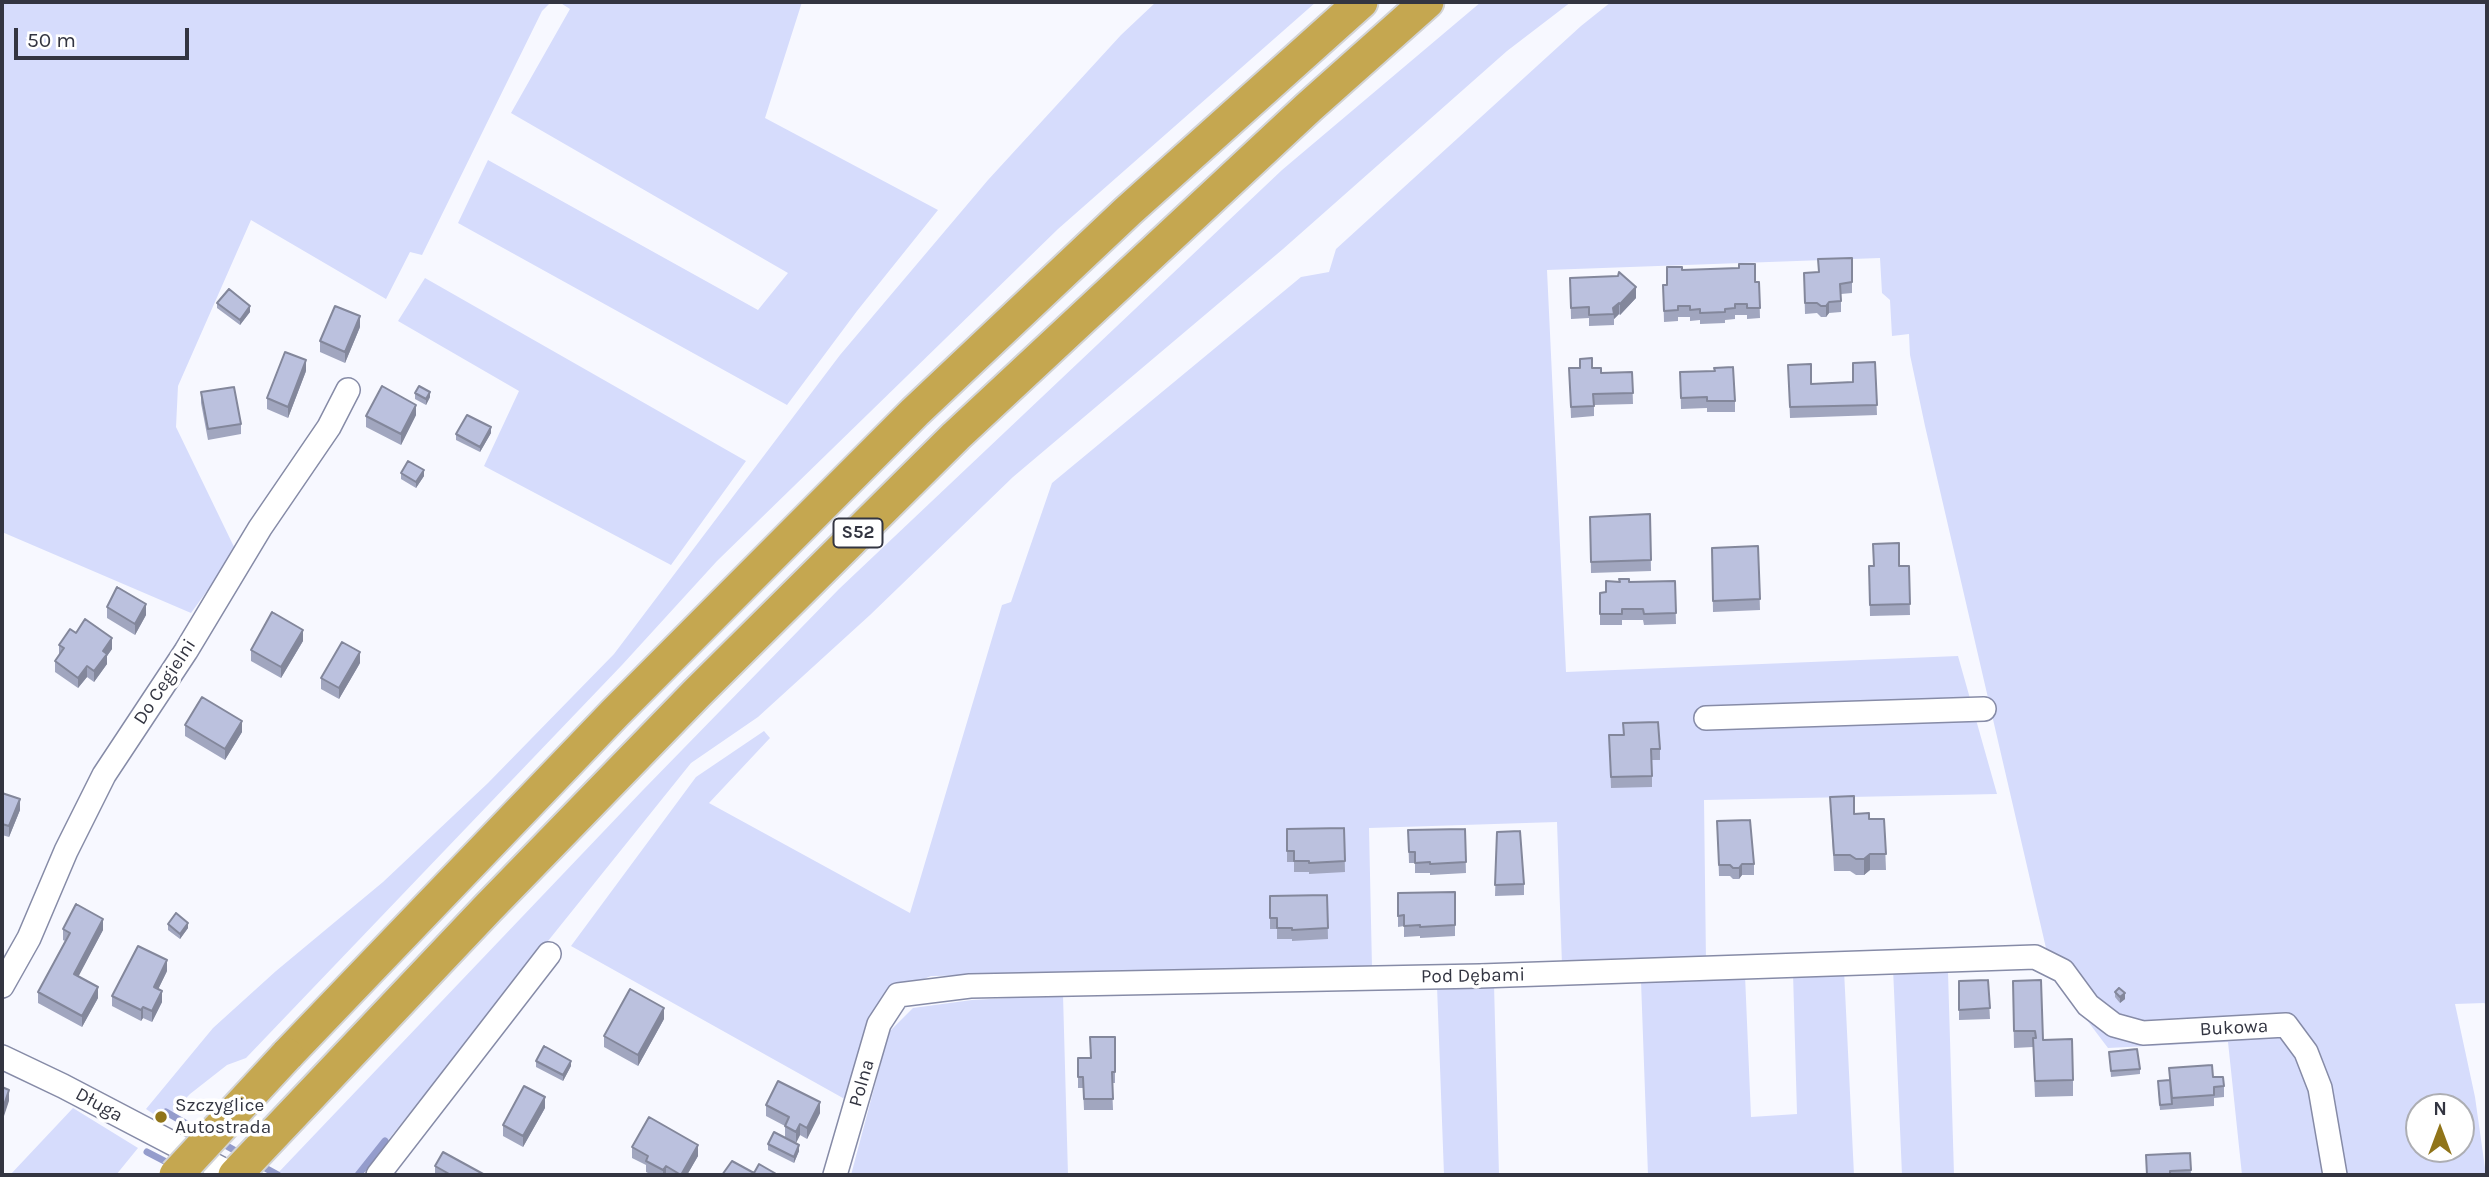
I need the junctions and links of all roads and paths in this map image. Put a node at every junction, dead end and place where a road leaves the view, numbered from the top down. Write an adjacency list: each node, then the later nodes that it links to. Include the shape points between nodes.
1 (1361, 2): 11 (highway, S52, bridge, via 1128,211 915,412 615,713)
2 (1427, 2): 12 (highway, S52, via 956,436 687,703)
3 (348, 390): 8 (street, Do Cegielni, via 330,427 260,528 104,775)
4 (1984, 709): 5 (street)
5 (1706, 718)
6 (549, 954): 13 (street)
7 (2047, 963): 9 (street, Pod Dębami, via 2035,957 1480,976 970,986); 15 (street, Bukowa, via 2063,971 2088,1005 2114,1025 2143,1033 2286,1025 2306,1052 2320,1088)
8 (2, 986)
9 (898, 995): 14 (street, Polna, via 879,1024)
10 (2, 1057): 12 (street, Długa)
11 (176, 1175)
12 (234, 1175)
13 (378, 1175)
14 (835, 1175)
15 (2335, 1175)

